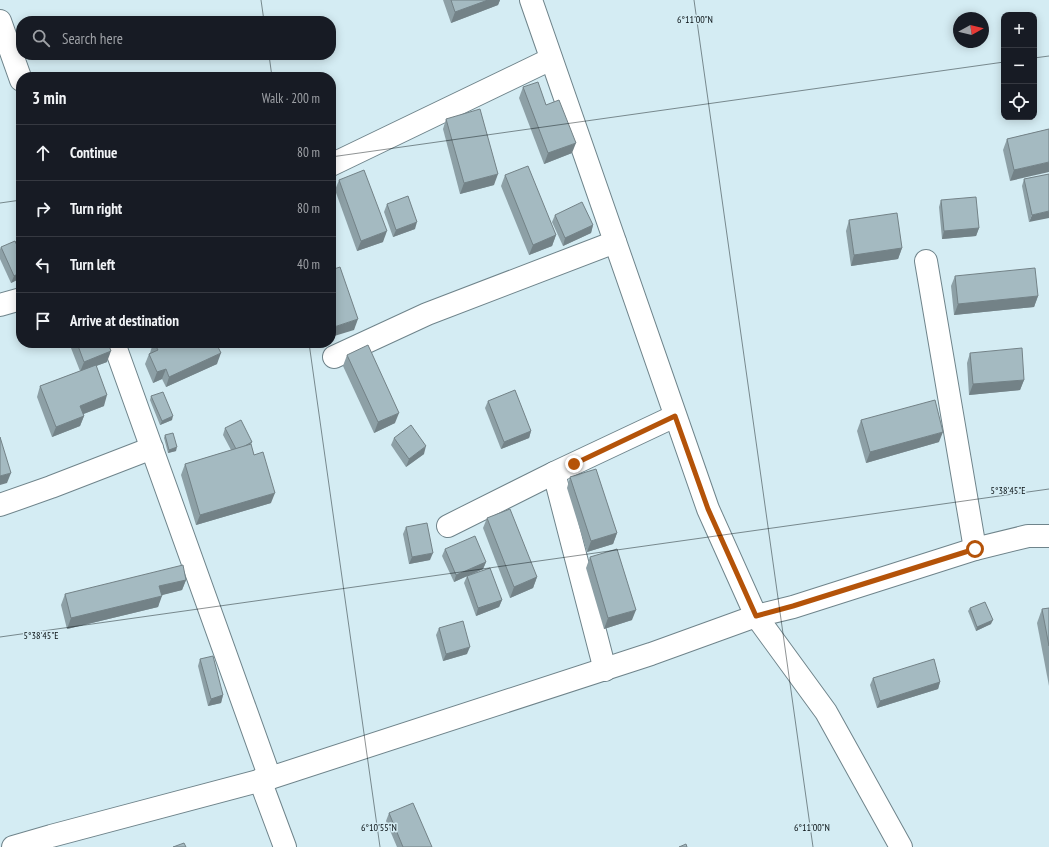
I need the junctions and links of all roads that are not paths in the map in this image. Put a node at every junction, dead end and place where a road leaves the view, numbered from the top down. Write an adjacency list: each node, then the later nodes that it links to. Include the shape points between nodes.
1 (531, 0): 3 (street)
2 (0, 21): 4 (street)
3 (551, 60): 5 (street); 6 (street)
4 (18, 72)
5 (336, 163)
6 (615, 242): 11 (street, via 426,314); 12 (street)
7 (926, 261): 18 (street)
8 (16, 300): 9 (street)
9 (0, 305)
10 (116, 348): 13 (street)
11 (334, 357)
12 (675, 416): 14 (street); 19 (street, via 708,509)
13 (152, 448): 15 (street); 21 (street)
14 (554, 473): 16 (street); 20 (street)
15 (0, 505)
16 (448, 526)
17 (1049, 536): 18 (street, via 1028,536)
18 (975, 549): 19 (street)
19 (756, 616): 20 (street); 25 (street, via 826,712)
20 (605, 670): 21 (street)
21 (265, 779): 22 (street); 24 (street)
22 (50, 841): 23 (street)
23 (13, 847)
24 (285, 847)
25 (901, 847)

